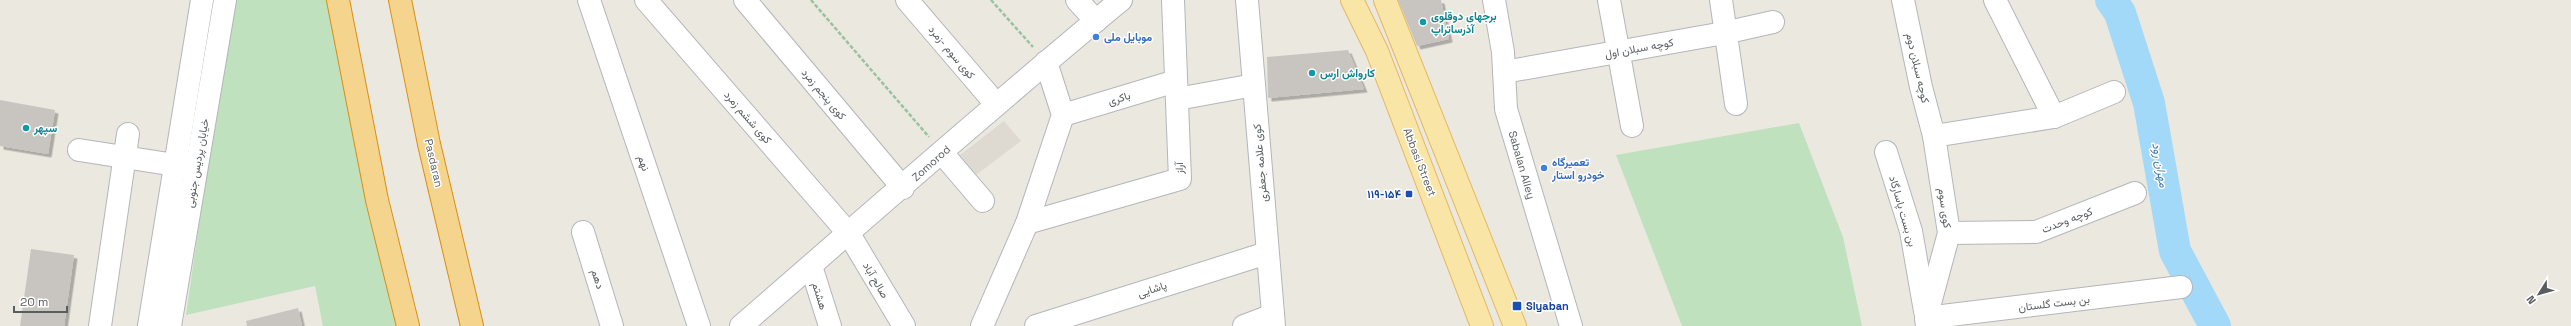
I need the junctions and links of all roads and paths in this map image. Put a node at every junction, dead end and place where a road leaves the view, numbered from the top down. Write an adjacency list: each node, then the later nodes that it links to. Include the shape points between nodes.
1 (202, 0): 42 (street, خیابان پردیس جنوبی)
2 (224, 0): 42 (street, خیابان پردیس جنوبی)
3 (338, 0): 60 (highway, via 377,200)
4 (400, 0): 61 (highway, Pasdaran, via 429,144)
5 (589, 0): 63 (street, نهم)
6 (646, 0): 49 (street, کوی ششم زمرد)
7 (745, 0): 43 (street, کوی پنجم زمرد)
8 (811, 0): 40 (path)
9 (908, 0): 31 (street, کوی سوم -زمرد)
10 (991, 0): 26 (path)
11 (1077, 0): 22 (street)
12 (1121, 0): 22 (street, Zomorod)
13 (1173, 0): 29 (street, آراز)
14 (1247, 0): 28 (street, کوی علامه جعفری)
15 (1352, 0): 53 (main road, Abbasi Street, via 1377,51)
16 (1385, 0): 52 (main road)
17 (1494, 0): 27 (street, Sabalan Alley)
18 (1609, 0): 25 (street)
19 (1721, 0): 24 (street)
20 (1903, 0): 37 (street, کوچه سبلان دوم)
21 (1995, 0): 34 (street)
22 (1096, 21): 26 (street, Zomorod)
23 (1773, 22): 24 (street, کوچه سبلان اول)
24 (1724, 33): 25 (street, کوچه سبلان اول); 32 (street)
25 (1618, 52): 27 (street, کوچه سبلان اول); 35 (street)
26 (1046, 62): 31 (street, Zomorod); 33 (street)
27 (1504, 72): 72 (street, Sabalan Alley, via 1506,109)
28 (1254, 85): 29 (street, باکری); 50 (street, کوی علامه جعفری)
29 (1176, 90): 33 (street, باکری); 46 (street, آراز, via 1180,179)
30 (2114, 92): 34 (street)
31 (996, 104): 40 (street, Zomorod)
32 (1736, 104)
33 (1062, 115): 46 (street)
34 (2054, 117): 37 (street)
35 (1632, 126)
36 (128, 134): 41 (street)
37 (1934, 136): 48 (street, کوی سوم)
38 (79, 150): 41 (street)
39 (1886, 152): 56 (street, بن بست پاسارگاد, via 1911,231)
40 (942, 153): 43 (street, Zomorod); 45 (street)
41 (124, 157): 42 (street); 57 (street)
42 (185, 167): 58 (street, خیابان پردیس جنوبی); 59 (street, خیابان پردیس جنوبی)
43 (903, 188): 49 (street, Zomorod)
44 (2135, 193): 48 (street, کوچه وحدت, via 2036,232)
45 (983, 201)
46 (1028, 223): 67 (street)
47 (583, 232): 62 (street, دهم)
48 (1949, 233): 56 (street, کوی سوم)
49 (849, 234): 51 (street, Zomorod); 66 (street, صالح آباد)
50 (1267, 253): 55 (street, کوی علامه جعفری); 68 (street, پاشایی)
51 (811, 266): 64 (street, Zomorod); 65 (street, هشتم)
52 (1492, 268): 53 (main road); 71 (main road)
53 (1464, 279): 70 (main road, Abbasi Street)
54 (2181, 287): 56 (street, بن بست گلستان)
55 (1274, 321): 69 (street)
56 (1927, 322)
57 (100, 326)
58 (149, 326)
59 (170, 326)
60 (408, 326)
61 (472, 326)
62 (612, 326)
63 (699, 326)
64 (741, 326)
65 (830, 326)
66 (904, 326)
67 (982, 326)
68 (1036, 326)
69 (1244, 326)
70 (1482, 326)
71 (1514, 326)
72 (1571, 326)

